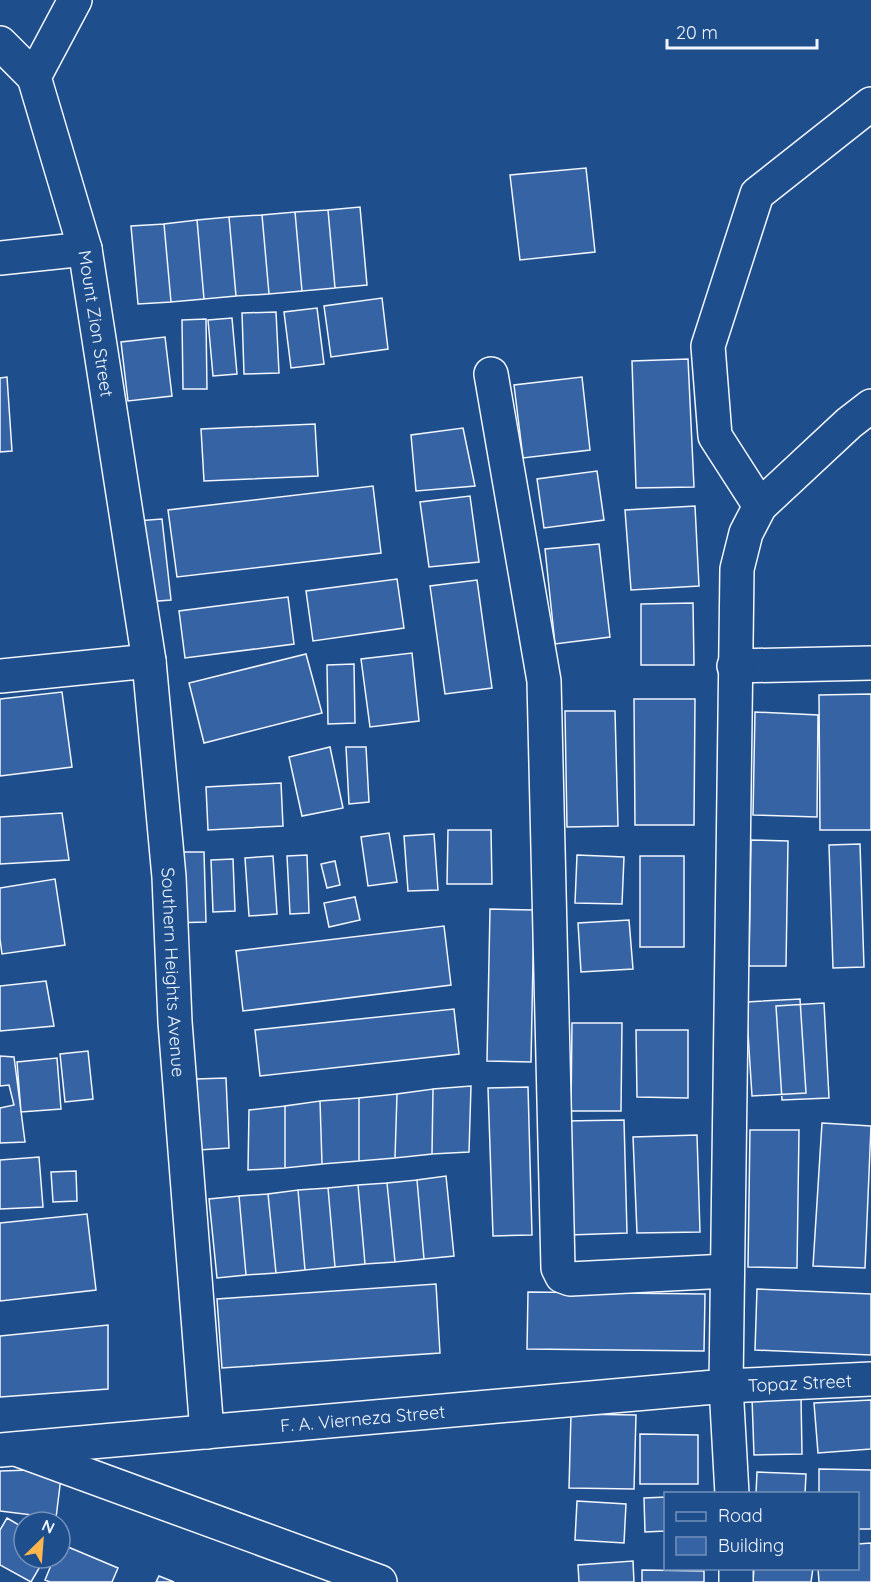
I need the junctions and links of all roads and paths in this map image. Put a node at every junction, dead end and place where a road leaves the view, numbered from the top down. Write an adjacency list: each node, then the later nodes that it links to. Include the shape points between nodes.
1 (75, 0): 3 (street)
2 (0, 44): 3 (street)
3 (34, 77): 5 (street, Mount Zion Street)
4 (871, 104): 9 (street, via 757,194 708,346 715,436)
5 (85, 249): 6 (street); 10 (street, Mount Zion Street)
6 (0, 258)
7 (491, 374): 14 (street, via 544,681 558,1268 570,1280)
8 (871, 406): 9 (street)
9 (760, 506): 12 (street, via 746,533 737,569)
10 (149, 662): 13 (street); 17 (street, Southern Heights Avenue, via 169,877 175,1022)
11 (871, 663): 12 (street)
12 (734, 666): 14 (street)
13 (0, 676)
14 (727, 1271): 16 (street)
15 (871, 1379): 16 (street, Topaz Street)
16 (726, 1386): 17 (street, F. A. Vierneza Street); 19 (street)
17 (207, 1432): 18 (street, F. A. Vierneza Street)
18 (8, 1450): 20 (street)
19 (732, 1492)
20 (380, 1582)

